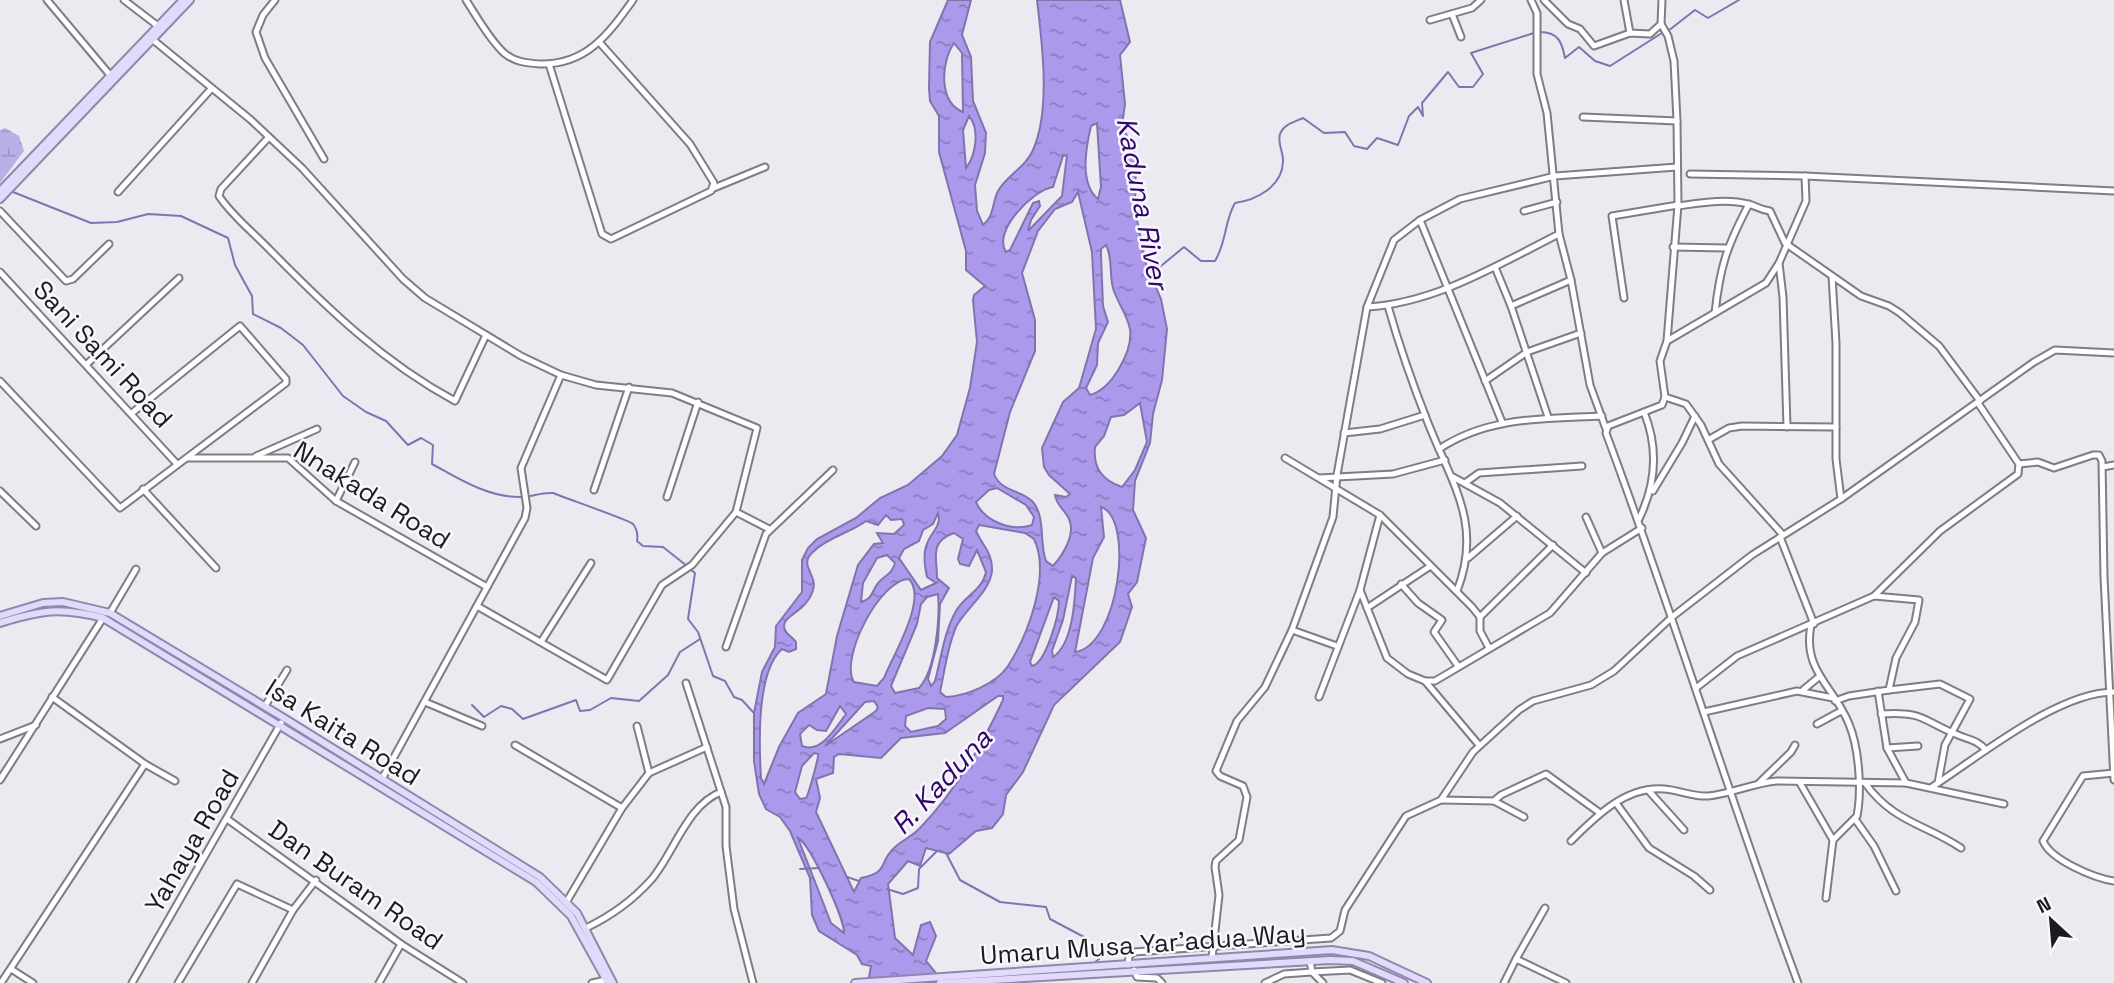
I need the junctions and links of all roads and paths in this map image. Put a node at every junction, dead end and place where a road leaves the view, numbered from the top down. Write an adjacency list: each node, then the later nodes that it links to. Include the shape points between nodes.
1 (47, 0): 22 (street)
2 (124, 0): 15 (street)
3 (183, 0): 15 (main road)
4 (190, 0): 19 (main road)
5 (275, 0): 27 (street, via 256,32 265,58)
6 (466, 0): 21 (street, via 503,51 515,60)
7 (633, 0): 20 (street)
8 (1481, 0): 13 (street)
9 (1531, 0): 32 (street, via 1537,13 1537,74)
10 (1544, 0): 17 (street, via 1594,46)
11 (1624, 0): 17 (street)
12 (1662, 0): 16 (street)
13 (1452, 14): 14 (street); 18 (street)
14 (1430, 20)
15 (158, 26): 22 (main road)
16 (1665, 30): 17 (street); 25 (street, via 1674,61)
17 (1630, 33)
18 (1461, 37)
19 (152, 39): 23 (street); 28 (main road)
20 (600, 43): 21 (street, via 574,60); 34 (street, via 690,144 713,177)
21 (549, 64): 34 (street, via 605,238 658,218)
22 (110, 75): 28 (main road)
23 (211, 89): 26 (street); 37 (street)
24 (1583, 117): 25 (street)
25 (1677, 121): 30 (street)
26 (269, 137): 63 (street, via 403,279); 63 (street, via 219,195 366,343 410,376 455,401)
27 (324, 159)
28 (30, 164): 35 (main road); 38 (main road)
29 (765, 167): 34 (street)
30 (1677, 167): 32 (street); 41 (street)
31 (1690, 174): 33 (street)
32 (1555, 176): 39 (street); 44 (street, via 1460,199)
33 (1805, 176): 36 (street); 46 (street, via 1806,201)
34 (713, 188)
35 (0, 191)
36 (2114, 191)
37 (118, 192)
38 (0, 199)
39 (1557, 202): 43 (street); 45 (street)
40 (1749, 204): 41 (street); 46 (street, via 1770,211); 49 (street)
41 (1678, 205): 48 (street); 57 (street, via 1612,216)
42 (0, 211): 47 (street, via 66,281)
43 (1524, 211)
44 (1420, 220): 56 (street); 60 (street, via 1394,240)
45 (1559, 234): 51 (street); 55 (street)
46 (1784, 243): 50 (street); 53 (street)
47 (109, 244)
48 (1673, 247): 49 (street); 64 (street)
49 (1726, 248): 61 (street)
50 (1779, 264): 61 (street, via 1766,283); 82 (street)
51 (1495, 267): 56 (street); 59 (street)
52 (0, 272): 67 (street, Sani Sami Road)
53 (1832, 276): 74 (street, via 1861,296 1889,306 1939,346); 83 (street)
54 (179, 278): 67 (street)
55 (1571, 280): 59 (street); 62 (street)
56 (1448, 288): 58 (street); 70 (street)
57 (1624, 298)
58 (1388, 306): 60 (street); 77 (street)
59 (1511, 306): 65 (street)
60 (1367, 307): 86 (street)
61 (1716, 313): 64 (street)
62 (1581, 333): 65 (street); 79 (street, via 1590,386)
63 (486, 335): 68 (street)
64 (1667, 341): 72 (street, via 1660,361)
65 (1527, 352): 70 (street); 78 (street)
66 (2114, 352): 74 (street, via 2055,350)
67 (87, 364): 76 (street, Sani Sami Road)
68 (561, 375): 71 (street, via 596,385); 130 (street, via 521,468 526,518)
69 (0, 381): 105 (street, via 117,507 122,508)
70 (1485, 381): 81 (street)
71 (629, 387): 73 (street); 106 (street)
72 (1665, 397): 75 (street, via 1662,405); 80 (street, via 1679,400)
73 (698, 402): 109 (street); 112 (street, via 757,428)
74 (1979, 402): 95 (street); 110 (street)
75 (1644, 412): 85 (street); 108 (street, via 1654,443)
76 (132, 413): 89 (street, via 240,326 285,376 286,383); 94 (street, Sani Sami Road)
77 (1425, 415): 86 (street, via 1380,429); 88 (street)
78 (1548, 416): 79 (street); 81 (street)
79 (1602, 416): 85 (street)
80 (1695, 416): 87 (street); 108 (street)
81 (1502, 422): 88 (street, via 1467,432)
82 (1787, 427): 83 (street); 87 (street, via 1734,427)
83 (1836, 427): 110 (street)
84 (317, 429): 90 (street)
85 (1606, 429): 116 (street)
86 (1344, 433): 100 (street)
87 (1708, 440): 120 (street, via 1726,473)
88 (1439, 449): 92 (street)
89 (188, 458): 90 (street, Nnakada Road); 94 (street)
90 (252, 458): 111 (street, Nnakada Road, via 288,458)
91 (1285, 458): 102 (street)
92 (1445, 460): 100 (street, via 1393,474); 101 (street)
93 (355, 462): 111 (street)
94 (177, 464): 105 (street)
95 (2020, 464): 98 (street, via 2054,468 2092,454 2099,455); 133 (street, via 2018,474 1940,531)
96 (2114, 465): 98 (street)
97 (1582, 466): 103 (street, via 1479,473)
98 (2103, 467): 156 (street)
99 (833, 470): 119 (street)
100 (1337, 475): 102 (street); 104 (street)
101 (1453, 477): 103 (street); 123 (street)
102 (1319, 478): 104 (street)
103 (1465, 483): 114 (street)
104 (1335, 488): 113 (street); 142 (street, via 1333,517)
105 (143, 489): 126 (street)
106 (594, 490)
107 (0, 491): 117 (street)
108 (1651, 493): 116 (street)
109 (667, 497)
110 (1842, 499): 120 (street)
111 (336, 500): 130 (street, Nnakada Road)
112 (736, 512): 119 (street); 143 (street, via 692,565 659,589 607,680)
113 (1380, 515): 125 (street); 131 (street)
114 (1517, 516): 121 (street); 123 (street)
115 (1586, 517): 122 (street)
116 (1639, 519): 118 (street)
117 (36, 526)
118 (1642, 528): 122 (street); 139 (street)
119 (769, 529): 145 (street)
120 (1782, 536): 139 (street); 141 (street)
121 (1553, 545): 128 (street); 138 (street)
122 (1602, 553): 128 (street)
123 (1468, 558): 132 (street)
124 (591, 563): 143 (street)
125 (1429, 567): 129 (street); 132 (street)
126 (216, 568)
127 (135, 569): 137 (street)
128 (1586, 573): 146 (street, via 1550,612)
129 (1401, 584): 135 (street); 147 (street, via 1442,620 1434,632)
130 (487, 587): 134 (street)
131 (1360, 590): 135 (street); 144 (street)
132 (1457, 591): 138 (street)
133 (1874, 596): 141 (street); 153 (street, via 1920,601 1915,622 1896,658)
134 (477, 606): 143 (street); 160 (street)
135 (1367, 608): 150 (street, via 1387,658)
136 (0, 616): 137 (main road, Isa Kaita Road, via 63,602)
137 (106, 616): 140 (main road, Isa Kaita Road, via 44,610); 157 (street); 161 (main road, Isa Kaita Road); 168 (main road, Isa Kaita Road)
138 (1480, 617): 146 (street, via 1480,631)
139 (1672, 617): 152 (street); 174 (street, via 1614,671 1591,685 1533,701)
140 (0, 622)
141 (1813, 624): 149 (street, via 1808,652); 152 (street, via 1737,656)
142 (1293, 630): 144 (street); 222 (street, via 1265,687 1237,721 1216,771 1243,786 1247,797 1239,840 1216,860 1219,895)
143 (541, 642)
144 (1337, 646): 158 (street)
145 (726, 647)
146 (1489, 648): 147 (street)
147 (1458, 666): 150 (street, via 1435,681)
148 (287, 670): 161 (street)
149 (1820, 676): 154 (street); 159 (street)
150 (1425, 681): 174 (street)
151 (686, 683): 177 (street)
152 (1696, 688): 163 (street)
153 (1889, 690): 155 (street); 171 (street, via 1940,684 1970,699)
154 (1803, 691): 159 (street); 163 (street)
155 (1878, 691): 159 (street); 164 (street)
156 (2111, 692): 179 (street, via 2075,698); 180 (street)
157 (52, 697): 167 (street); 181 (street)
158 (1319, 697)
159 (1834, 700): 162 (street)
160 (425, 702): 169 (street); 184 (street)
161 (265, 706): 165 (main road, Isa Kaita Road)
162 (1841, 711): 166 (street); 190 (street, via 1850,725)
163 (1704, 712): 196 (street)
164 (1881, 714): 171 (street, via 1920,715); 178 (street)
165 (284, 718): 168 (street, Yahaya Road); 184 (main road, Isa Kaita Road)
166 (1817, 724)
167 (36, 725): 172 (street); 185 (street)
168 (280, 725): 205 (street, Yahaya Road); 211 (main road, Isa Kaita Road)
169 (482, 726)
170 (637, 726): 182 (street)
171 (1953, 732): 179 (street, via 1978,741); 193 (street, via 1945,745)
172 (0, 739)
173 (514, 745): 202 (street)
174 (1479, 745): 198 (street)
175 (1795, 745): 188 (street)
176 (1917, 746): 178 (street)
177 (707, 747): 182 (street); 197 (street)
178 (1887, 748): 192 (street)
179 (1986, 750): 193 (street)
180 (2113, 761): 183 (street)
181 (145, 764): 187 (street); 227 (street)
182 (649, 773): 202 (street)
183 (2114, 773): 186 (street); 213 (street, via 2082,776 2043,841 2048,850 2094,878)
184 (382, 779): 211 (main road, Isa Kaita Road)
185 (0, 780)
186 (2114, 780)
187 (174, 781)
188 (1759, 783): 189 (street); 196 (street)
189 (1800, 783): 190 (street); 208 (street)
190 (1858, 783): 191 (street); 206 (street)
191 (1865, 783): 192 (street); 210 (street, via 1880,801 1909,822)
192 (1906, 783): 194 (street)
193 (1938, 783): 194 (street)
194 (1932, 787): 201 (street)
195 (1648, 790): 196 (street, via 1705,796); 200 (street); 207 (street)
196 (1729, 790): 251 (street)
197 (721, 793): 220 (street, via 700,808 651,880 605,919); 241 (street, via 728,817 726,846 734,909)
198 (1441, 800): 199 (street); 222 (street, via 1405,818 1345,910 1340,931 1331,938)
199 (1494, 802): 203 (street, via 1546,774); 204 (street)
200 (1616, 803): 203 (street); 214 (street, via 1648,848)
201 (2004, 804)
202 (622, 808): 217 (street)
203 (1600, 813): 209 (street)
204 (1524, 817)
205 (227, 819): 212 (street, Dan Buram Road); 235 (street, Yahaya Road)
206 (1855, 819): 208 (street); 215 (street)
207 (1684, 830)
208 (1833, 840): 216 (street)
209 (1571, 841)
210 (1961, 848)
211 (511, 862): 217 (main road, Isa Kaita Road, via 540,877); 231 (main road, Isa Kaita Road, via 562,905)
212 (316, 880): 219 (street); 221 (street, Dan Buram Road)
213 (2114, 881)
214 (1710, 890)
215 (1896, 891)
216 (1826, 898)
217 (567, 901): 220 (main road, Isa Kaita Road)
218 (1545, 908): 224 (street)
219 (293, 910): 236 (street, via 237,884); 237 (street)
220 (586, 928): 231 (main road, Isa Kaita Road)
221 (401, 944): 238 (street); 239 (street, Dan Buram Road)
222 (1214, 947): 223 (street); 226 (street, via 1134,952)
223 (1212, 958): 226 (main road, Umaru Musa Yar'adua Way); 248 (main road, Umaru Musa Yar'adua Way, via 1346,950)
224 (1516, 959): 249 (street); 250 (street)
225 (1310, 961): 228 (main road, Umaru Musa Yar'adua Way); 229 (street); 247 (main road, Umaru Musa Yar'adua Way, via 1353,961)
226 (1128, 964): 230 (main road, Umaru Musa Yar'adua Way)
227 (11, 969): 233 (street); 234 (street)
228 (1134, 970): 230 (main road, Umaru Musa Yar'adua Way); 244 (street, via 1137,977 1157,978)
229 (1312, 972): 232 (street, via 1284,974); 245 (street); 246 (street, via 1350,970)
230 (970, 978): 242 (main road, Umaru Musa Yar'adua Way); 243 (main road, Umaru Musa Yar'adua Way)
231 (609, 982): 240 (street)
232 (1268, 982)
233 (1, 983)
234 (33, 983)
235 (132, 983)
236 (178, 983)
237 (252, 983)
238 (379, 983)
239 (463, 983)
240 (592, 983)
241 (752, 983)
242 (855, 983)
243 (940, 983)
244 (1162, 983)
245 (1323, 983)
246 (1382, 983)
247 (1404, 983)
248 (1427, 983)
249 (1504, 983)
250 (1566, 983)
251 (1798, 983)

